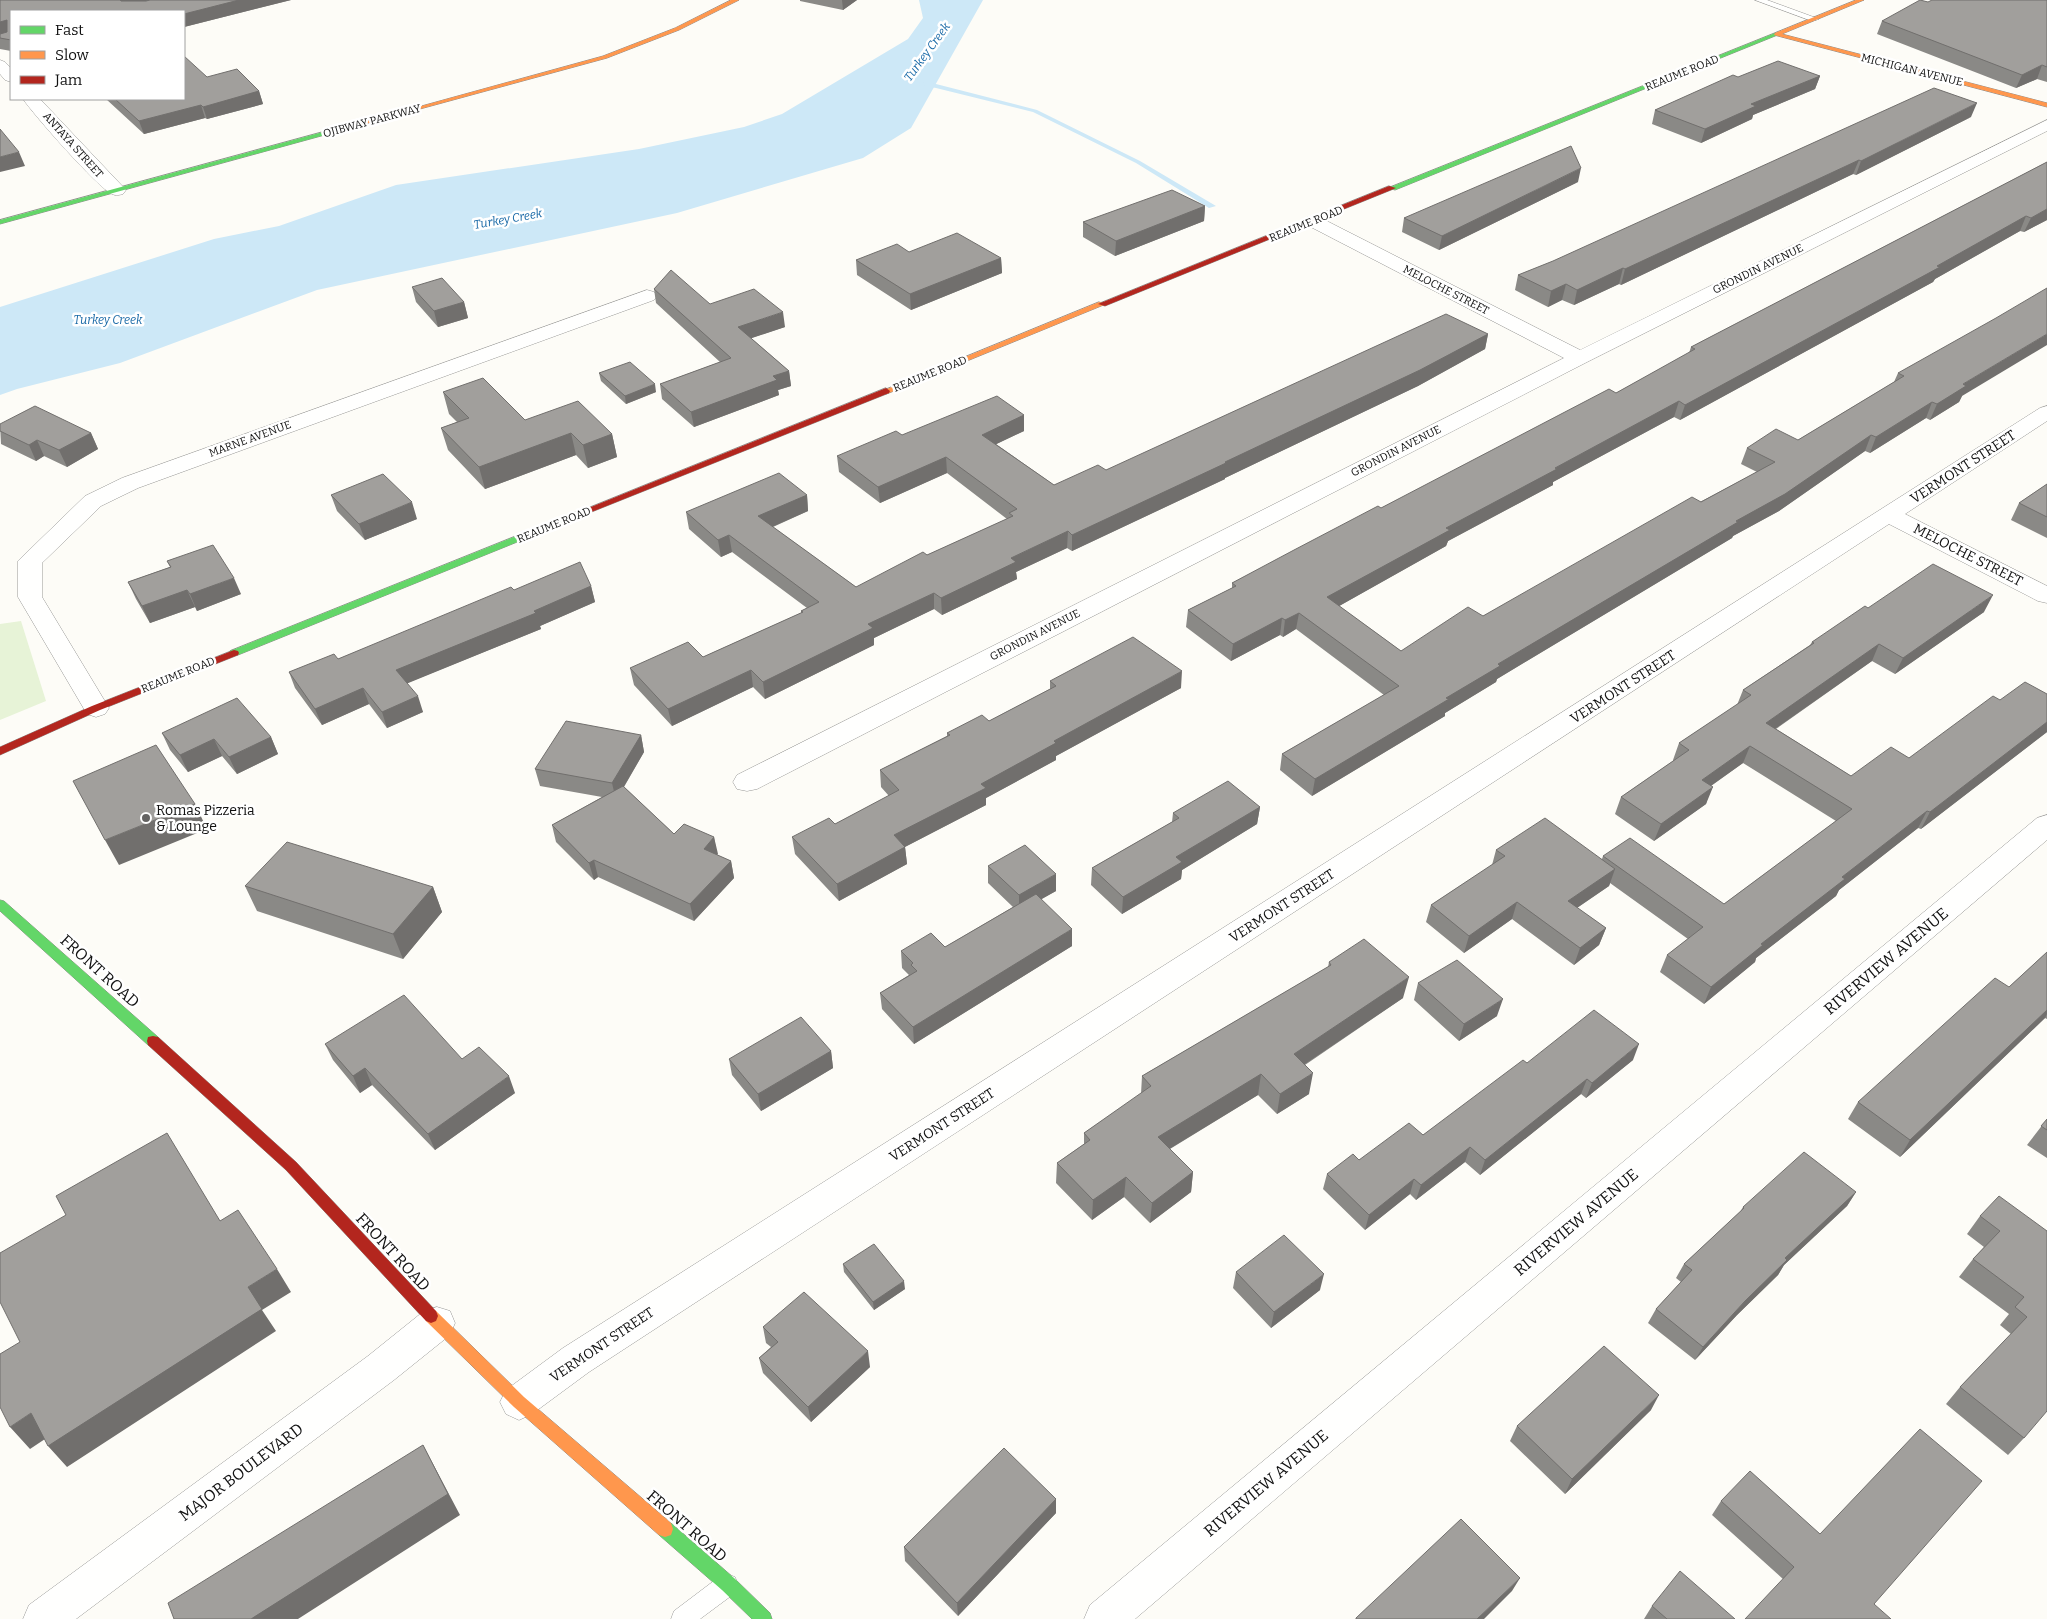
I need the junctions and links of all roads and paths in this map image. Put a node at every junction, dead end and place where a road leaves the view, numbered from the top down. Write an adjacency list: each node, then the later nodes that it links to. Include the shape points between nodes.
1 (736, 0): 11 (street, OJIBWAY PARKWAY, via 677,29 605,57)
2 (1759, 0): 4 (lane)
3 (1861, 0): 4 (street, REAUME ROAD)
4 (1815, 19): 5 (street, REAUME ROAD)
5 (1777, 35): 9 (street, MICHIGAN AVENUE); 12 (street, REAUME ROAD)
6 (0, 65): 7 (street)
7 (10, 76)
8 (32, 100): 11 (street, ANTAYA STREET)
9 (2047, 105)
10 (2047, 126): 15 (street, GRONDIN AVENUE)
11 (106, 181): 13 (street, OJIBWAY PARKWAY)
12 (1312, 221): 15 (street, MELOCHE STREET); 19 (street, REAUME ROAD)
13 (0, 222)
14 (647, 296): 19 (street, MARNE AVENUE, via 130,483 93,501 30,560 30,597)
15 (1580, 358): 21 (street, GRONDIN AVENUE)
16 (2047, 412): 17 (street, VERMONT STREET)
17 (1889, 515): 18 (street, MELOCHE STREET); 25 (street, VERMONT STREET, via 576,1360)
18 (2047, 596)
19 (96, 708): 20 (street, REAUME ROAD)
20 (0, 751)
21 (747, 782)
22 (2047, 825): 30 (street, RIVERVIEW AVENUE)
23 (0, 904): 24 (street, FRONT ROAD, via 291,1166)
24 (437, 1323): 25 (street, FRONT ROAD); 27 (street, MAJOR BOULEVARD)
25 (519, 1402): 26 (street, FRONT ROAD)
26 (728, 1584): 28 (lane); 29 (street, FRONT ROAD)
27 (43, 1619)
28 (682, 1619)
29 (764, 1619)
30 (1104, 1619)

